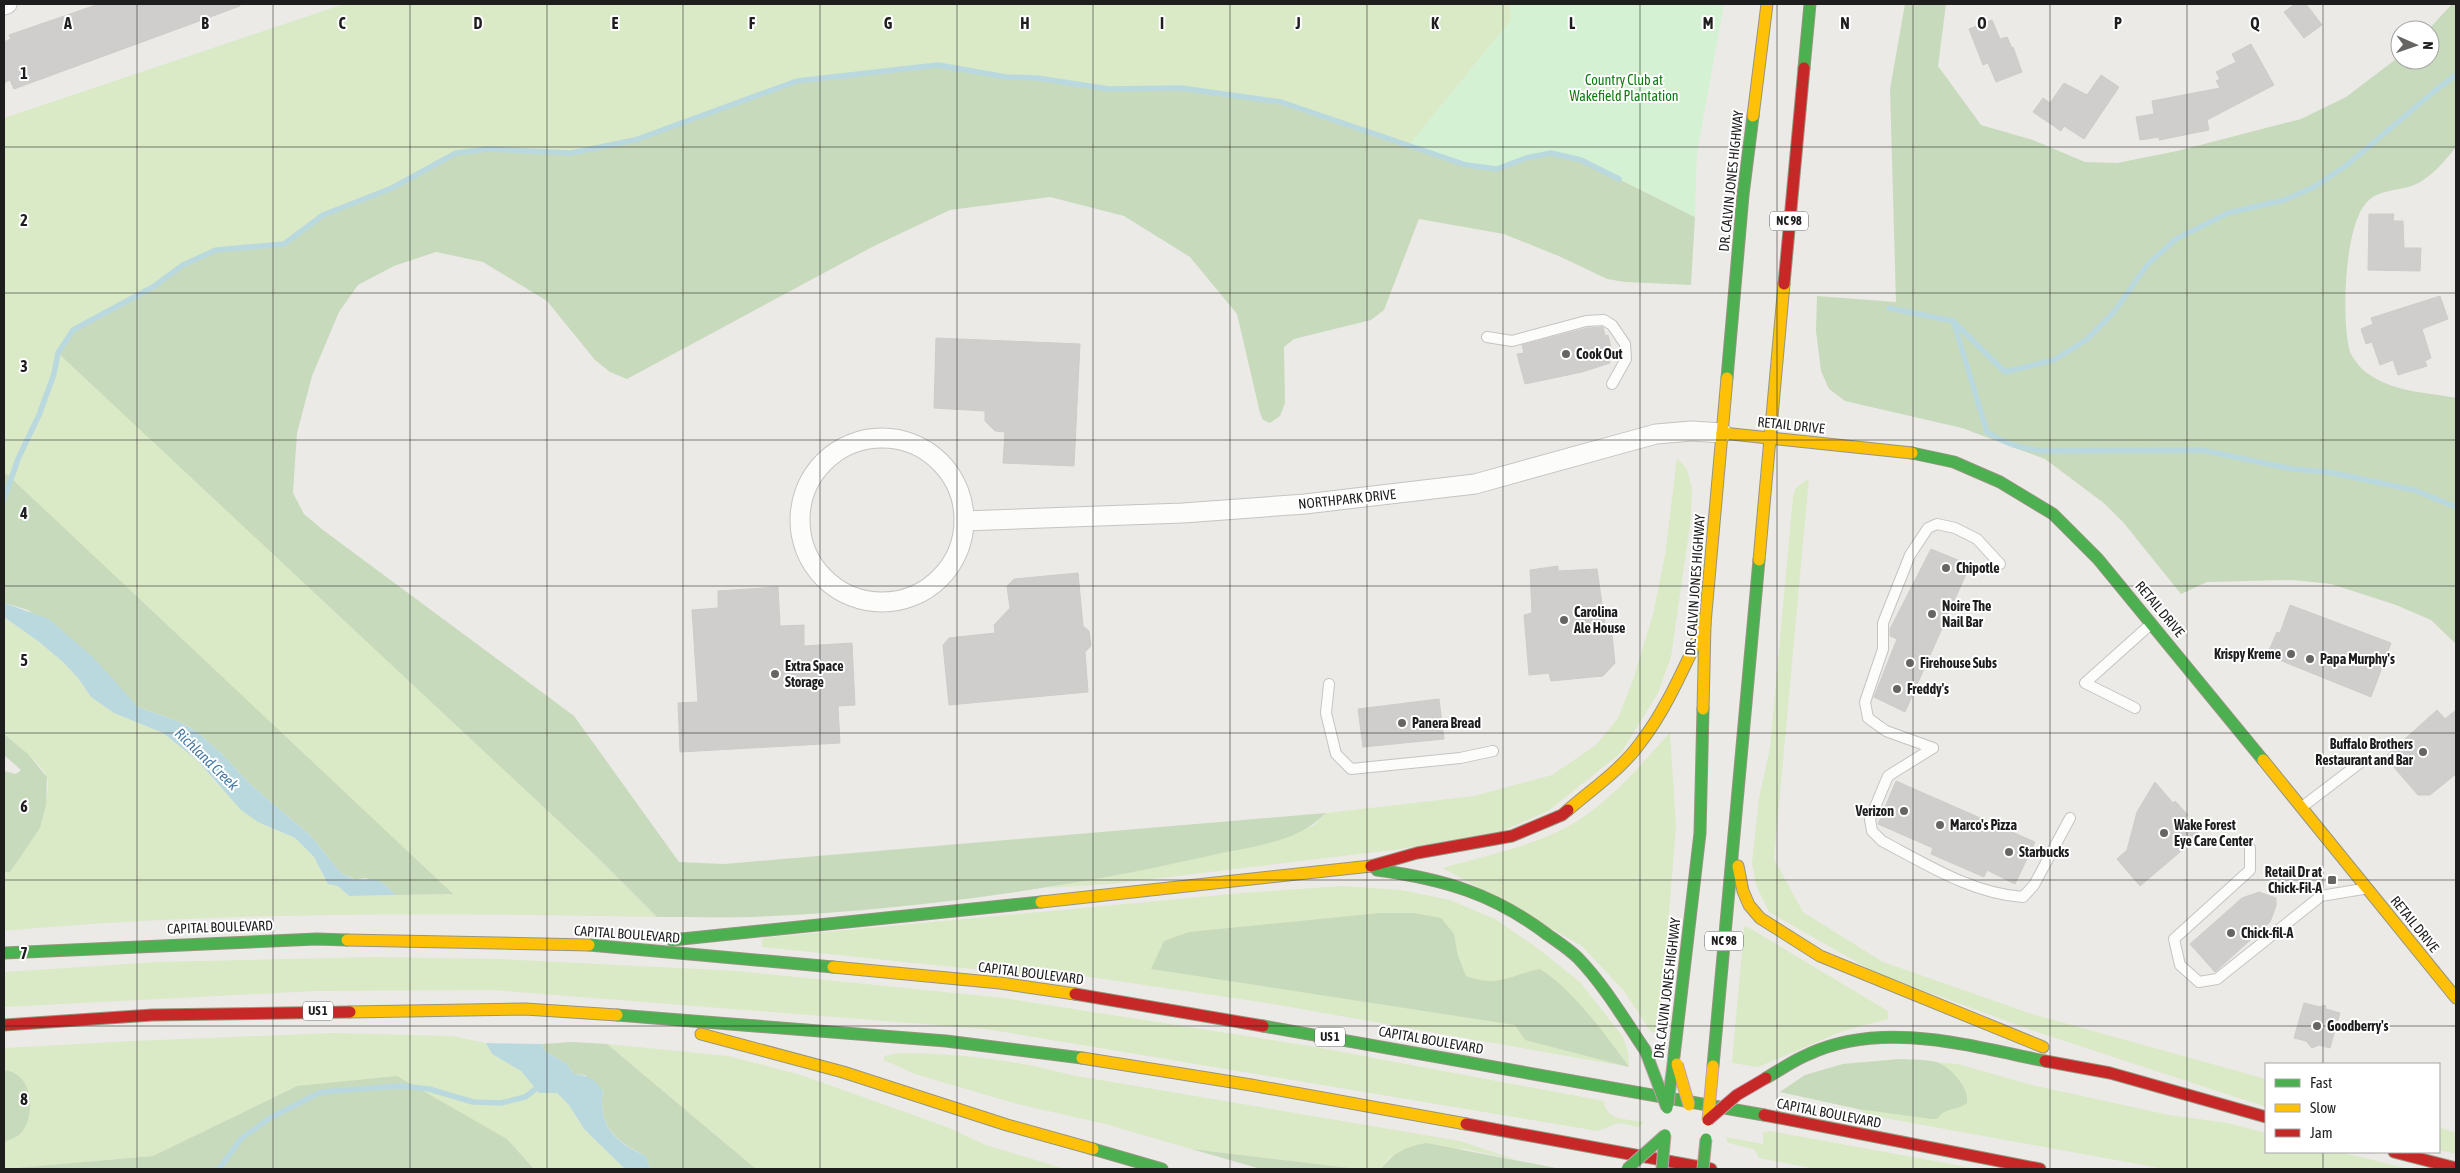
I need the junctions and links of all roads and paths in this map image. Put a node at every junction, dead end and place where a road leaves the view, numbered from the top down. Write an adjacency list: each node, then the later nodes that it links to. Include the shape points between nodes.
1 (1767, 4): 5 (main road, DR. CALVIN JONES HIGHWAY / NC 98, via 1743,195)
2 (1810, 4): 6 (main road, NC 98)
3 (1487, 337): 4 (lane, via 1512,341 1586,321 1604,320 1612,325 1625,344 1626,359)
4 (1612, 384)
5 (1722, 433): 6 (main road, RETAIL DRIVE); 7 (street, NORTHPARK DRIVE, via 1656,434 1475,484 1344,500 1183,513); 10 (main road, DR. CALVIN JONES HIGHWAY / NC 98)
6 (1771, 438): 9 (main road, RETAIL DRIVE, via 1918,454 1954,462 2000,482 2053,514 2098,559); 16 (main road, NC 98)
7 (964, 521): 7 (street, via 961,498 944,466 914,444 879,437 844,447 822,464 807,487 801,504 800,523 809,558 820,574 849,595 885,602 912,596 936,582 957,553)
8 (2000, 564): 17 (lane, via 1977,539 1938,524 1928,528 1910,555 1883,623 1884,649 1864,702 1868,718 1886,731 1933,748 1888,776 1870,819 1872,831 1882,842 1970,884 1999,894 2023,897 2034,885)
9 (2152, 623): 12 (lane, via 2085,683); 15 (main road, RETAIL DRIVE)
10 (1705, 624): 19 (main road, via 1660,714 1640,744 1562,815 1512,836); 26 (main road, DR. CALVIN JONES HIGHWAY / NC 98, via 1700,833)
11 (1329, 684): 13 (lane, via 1326,713 1336,754 1351,769 1460,758)
12 (2135, 708)
13 (1493, 751)
14 (2361, 762): 15 (lane)
15 (2301, 808): 20 (main road, RETAIL DRIVE)
16 (1736, 814): 27 (main road, NC 98); 28 (main road, via 1743,891 1760,918 1820,956)
17 (2070, 818)
18 (2250, 848): 20 (lane, via 2250,870 2174,939 2180,965 2200,982 2217,979 2321,896)
19 (1363, 868): 21 (main road); 31 (main road, bridge, via 1460,884 1523,914 1577,957 1646,1050)
20 (2366, 888): 23 (main road, RETAIL DRIVE)
21 (613, 946): 22 (main road, CAPITAL BOULEVARD / US 1, via 317,939); 43 (main road, CAPITAL BOULEVARD / US 1, via 1000,983 1101,998 1829,1127)
22 (4, 953)
23 (2456, 998)
24 (632, 1016): 25 (main road, US 1, via 525,1009 314,1011 152,1015); 36 (main road, via 843,1072 1007,1125); 42 (main road, US 1, via 946,1041 1087,1059 1251,1085)
25 (4, 1025)
26 (1674, 1056): 30 (main road, bridge); 31 (main road, DR. CALVIN JONES HIGHWAY / NC 98, bridge)
27 (1713, 1066): 30 (main road, bridge); 30 (main road, NC 98, bridge)
28 (2110, 1073): 29 (main road); 30 (main road, bridge, via 1937,1040 1898,1036 1856,1040 1810,1053)
29 (2265, 1117)
30 (1697, 1120): 32 (main road); 34 (main road); 41 (main road, NC 98, bridge)
31 (1669, 1123): 37 (main road, bridge); 38 (main road, DR. CALVIN JONES HIGHWAY / NC 98, bridge)
32 (1686, 1149): 39 (main road); 40 (main road)
33 (2398, 1153): 35 (main road)
34 (1717, 1156)
35 (2456, 1168)
36 (1162, 1169)
37 (1627, 1169)
38 (1662, 1169)
39 (1675, 1169)
40 (1688, 1169)
41 (1702, 1169)
42 (1711, 1169)
43 (2040, 1169)

